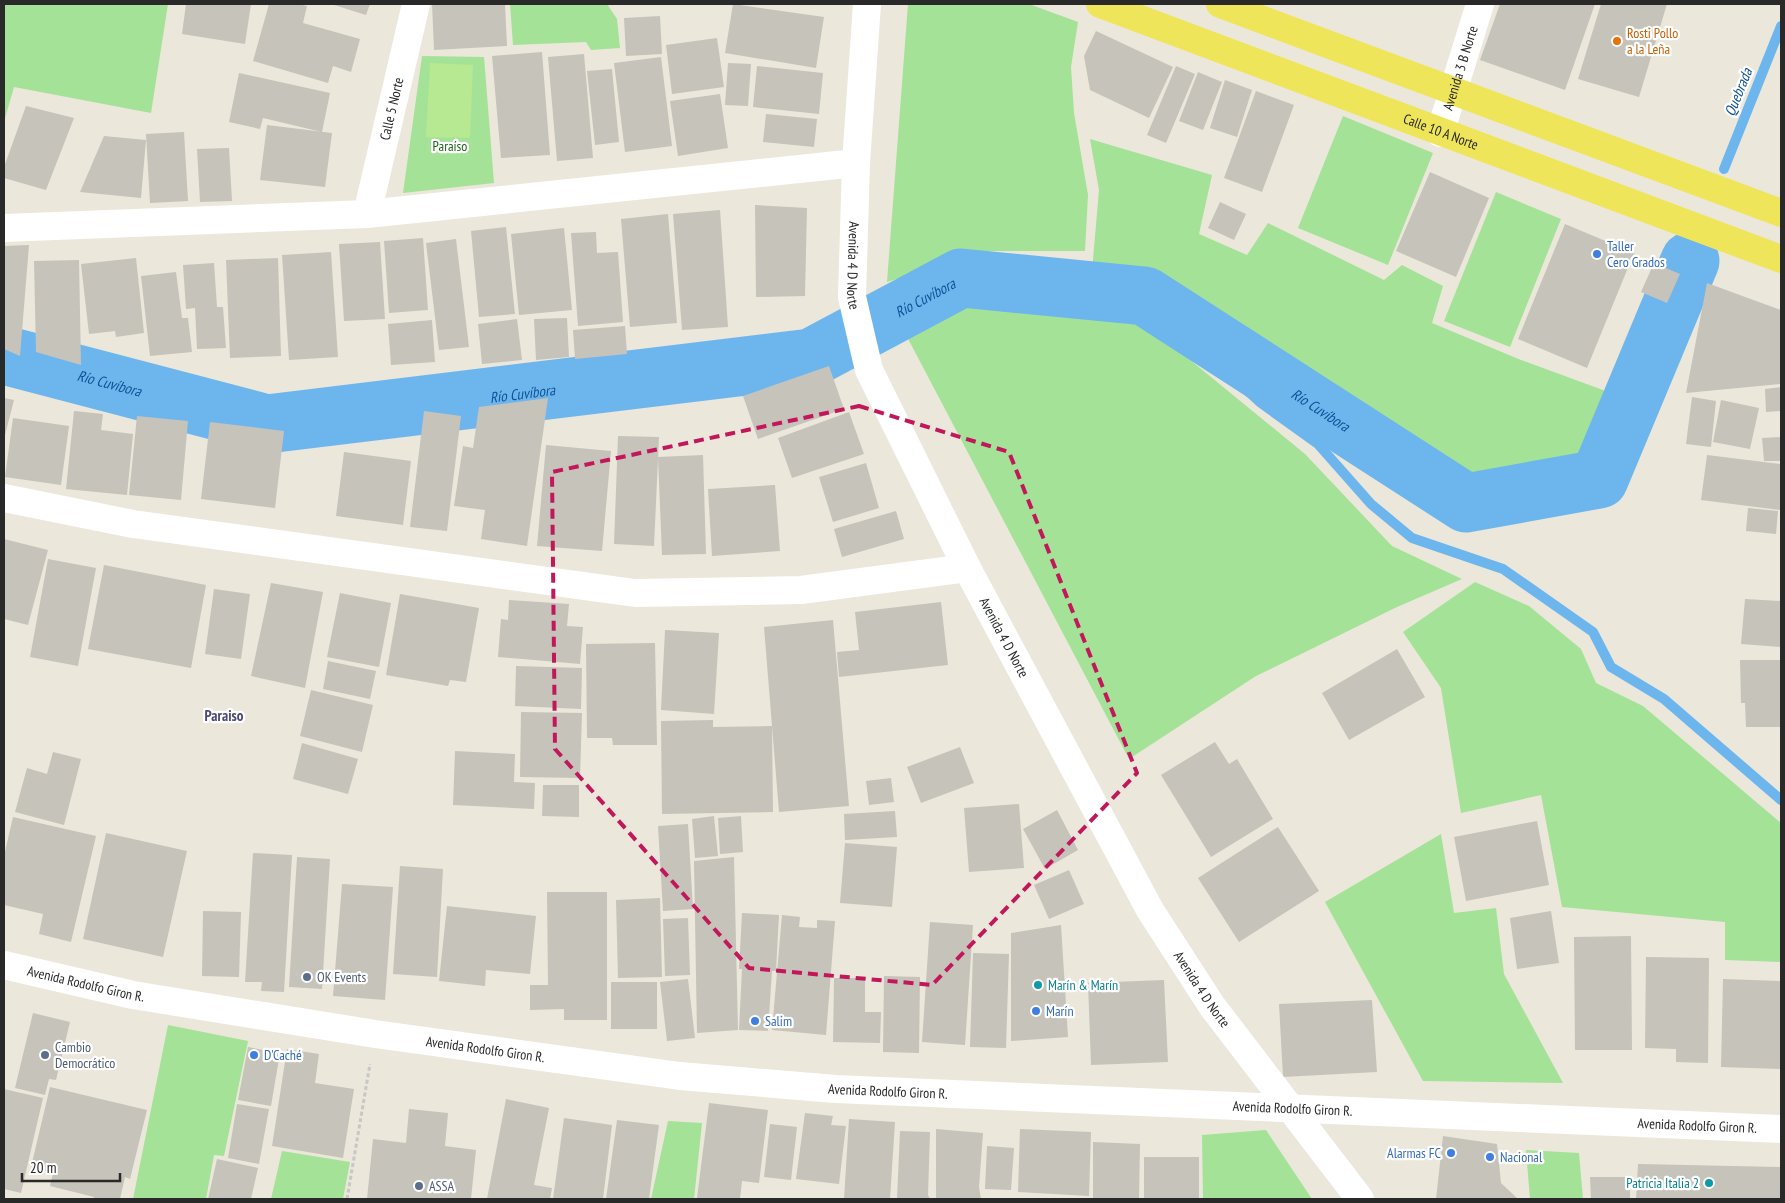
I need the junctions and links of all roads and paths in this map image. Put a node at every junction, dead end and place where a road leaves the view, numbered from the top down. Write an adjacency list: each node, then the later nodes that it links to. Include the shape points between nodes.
1 (416, 4): 10 (street, Calle 5 Norte)
2 (867, 4): 8 (street, Avenida 4 D Norte)
3 (1100, 4): 7 (main road, Calle 10 A Norte)
4 (1220, 4): 6 (main road)
5 (1480, 4): 6 (street, Avenida 3 B Norte)
6 (1454, 91): 7 (street, Avenida 3 B Norte); 9 (main road)
7 (1440, 132): 12 (main road, Calle 10 A Norte)
8 (856, 163): 10 (street); 14 (street, Avenida 4 D Norte, via 852,297 869,370)
9 (1781, 213)
10 (367, 214): 11 (street)
11 (4, 228)
12 (1781, 259)
13 (4, 498): 14 (street, via 133,524 635,593 801,590)
14 (967, 568): 17 (street, Avenida 4 D Norte, via 1150,910 1212,1006)
15 (4, 966): 16 (street, Avenida Rodolfo Giron R., via 133,995)
16 (375, 1034): 17 (street, Avenida Rodolfo Giron R., via 680,1076 826,1088); 19 (path)
17 (1289, 1109): 18 (street, Avenida Rodolfo Giron R.); 20 (street, Avenida 4 D Norte, via 1332,1159)
18 (1781, 1129)
19 (347, 1199)
20 (1360, 1199)

